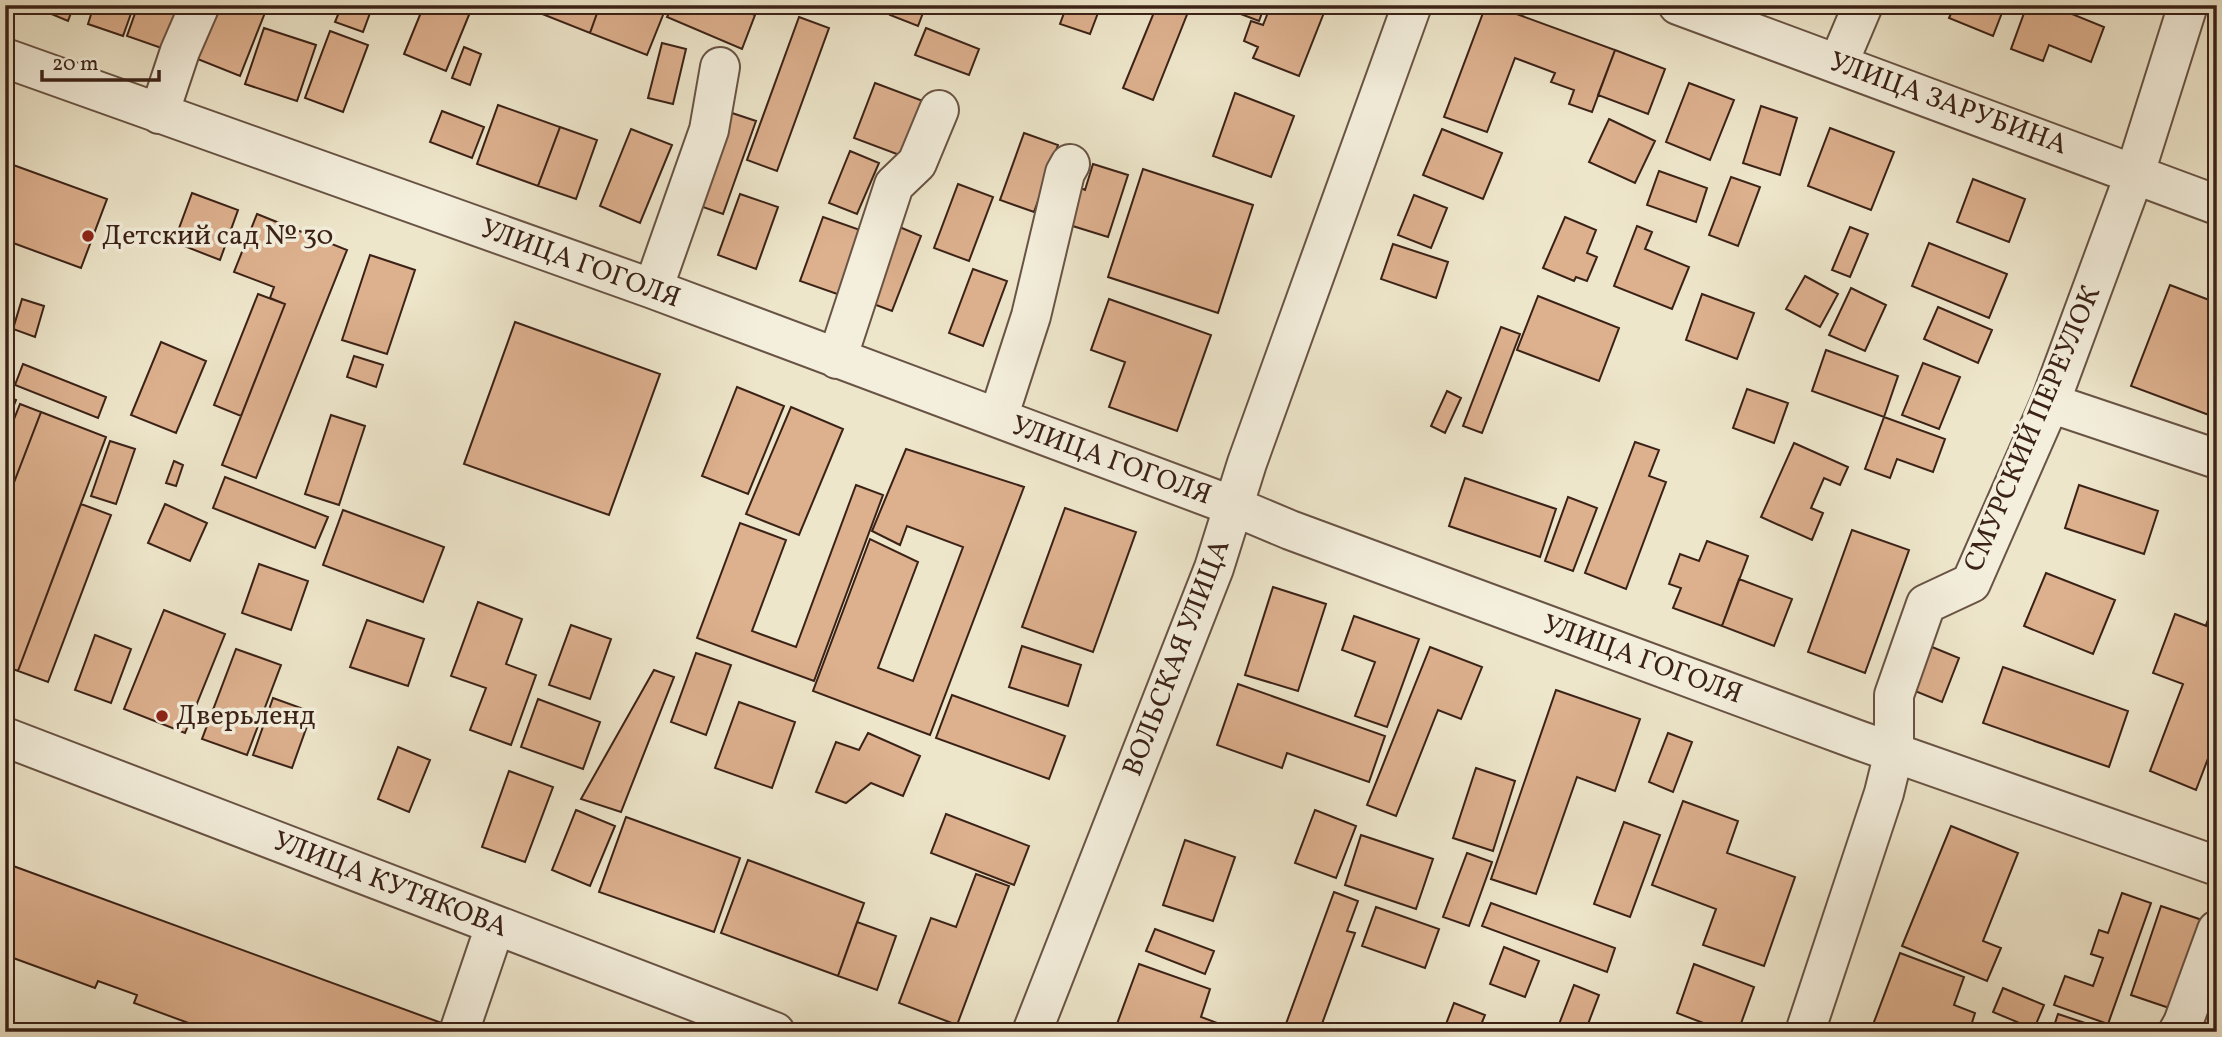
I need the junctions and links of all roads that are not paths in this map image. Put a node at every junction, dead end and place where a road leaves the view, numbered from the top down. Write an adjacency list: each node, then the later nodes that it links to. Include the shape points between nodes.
1 (200, 5): 10 (street)
2 (1412, 5): 19 (street, ВОЛЬСКАЯ УЛИЦА)
3 (1678, 5): 7 (street, УЛИЦА ЗАРУБИНА)
4 (1863, 5): 7 (street)
5 (2188, 5): 12 (street, СМУРСКИЙ ПЕРЕУЛОК)
6 (5, 58): 10 (street, УЛИЦА ГОГОЛЯ)
7 (1838, 64): 12 (street, УЛИЦА ЗАРУБИНА)
8 (720, 68): 14 (street, via 709,130)
9 (939, 110): 15 (street, via 917,163 894,185)
10 (159, 114): 14 (street, УЛИЦА ГОГОЛЯ)
11 (1070, 164): 17 (street, via 1031,316)
12 (2136, 173): 13 (street, УЛИЦА ЗАРУБИНА); 16 (street, СМУРСКИЙ ПЕРЕУЛОК)
13 (2217, 205)
14 (653, 289): 15 (street, УЛИЦА ГОГОЛЯ)
15 (837, 359): 17 (street, УЛИЦА ГОГОЛЯ)
16 (2050, 403): 18 (street); 21 (street, СМУРСКИЙ ПЕРЕУЛОК, via 1970,583 1926,604 1894,695)
17 (998, 418): 19 (street, УЛИЦА ГОГОЛЯ)
18 (2217, 459)
19 (1233, 506): 21 (street, УЛИЦА ГОГОЛЯ); 27 (street, ВОЛЬСКАЯ УЛИЦА, via 1214,568)
20 (5, 737): 23 (street, УЛИЦА КУТЯКОВА)
21 (1894, 752): 22 (street, УЛИЦА ГОГОЛЯ); 28 (street, СМУРСКИЙ ПЕРЕУЛОК)
22 (2217, 866)
23 (495, 926): 25 (street); 26 (street, УЛИЦА КУТЯКОВА)
24 (2217, 930): 29 (street)
25 (460, 1030)
26 (775, 1032)
27 (1032, 1032)
28 (1805, 1032)
29 (2178, 1032)

